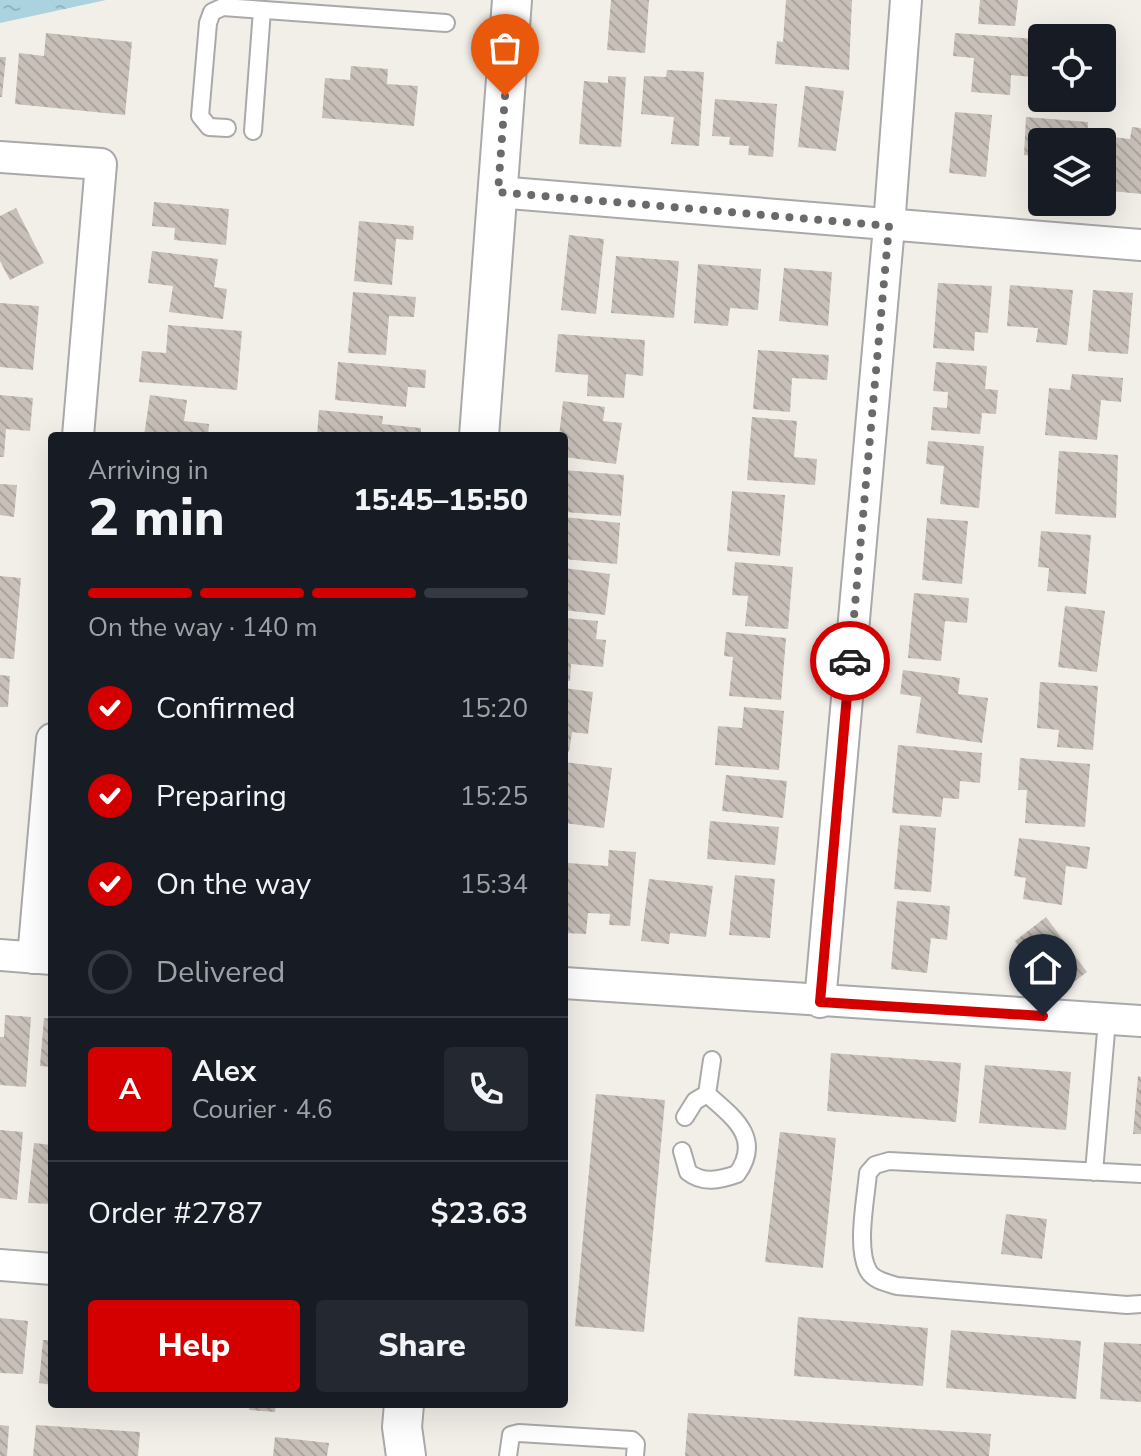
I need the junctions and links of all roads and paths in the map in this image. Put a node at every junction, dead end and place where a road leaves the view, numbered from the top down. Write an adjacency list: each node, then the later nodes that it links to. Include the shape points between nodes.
1 (512, 0): 8 (street)
2 (906, 0): 9 (street)
3 (262, 10): 4 (lane); 5 (lane, via 223,7 212,12 208,23 200,116 209,127); 6 (lane)
4 (446, 23)
5 (227, 128)
6 (253, 131)
7 (0, 157): 11 (street, via 101,164)
8 (498, 192): 9 (street); 12 (street)
9 (889, 226): 10 (street); 17 (street)
10 (1141, 245)
11 (78, 432)
12 (479, 432)
13 (48, 837): 15 (street)
14 (0, 955): 15 (street)
15 (43, 959)
16 (568, 983): 17 (street)
17 (820, 1002): 19 (street)
18 (1140, 1013): 19 (street)
19 (1107, 1020): 24 (lane)
20 (712, 1060): 21 (lane)
21 (707, 1094): 22 (lane); 23 (lane, via 741,1126 744,1164 727,1178 702,1179 688,1172)
22 (685, 1117)
23 (682, 1151)
24 (1094, 1172): 25 (lane); 28 (lane, via 889,1161 875,1165 868,1173 862,1246 870,1273 897,1286)
25 (1141, 1174)
26 (0, 1265): 27 (street)
27 (48, 1269)
28 (1141, 1304)
29 (508, 1456): 30 (lane, via 511,1435 519,1433 632,1440)
30 (635, 1456)

